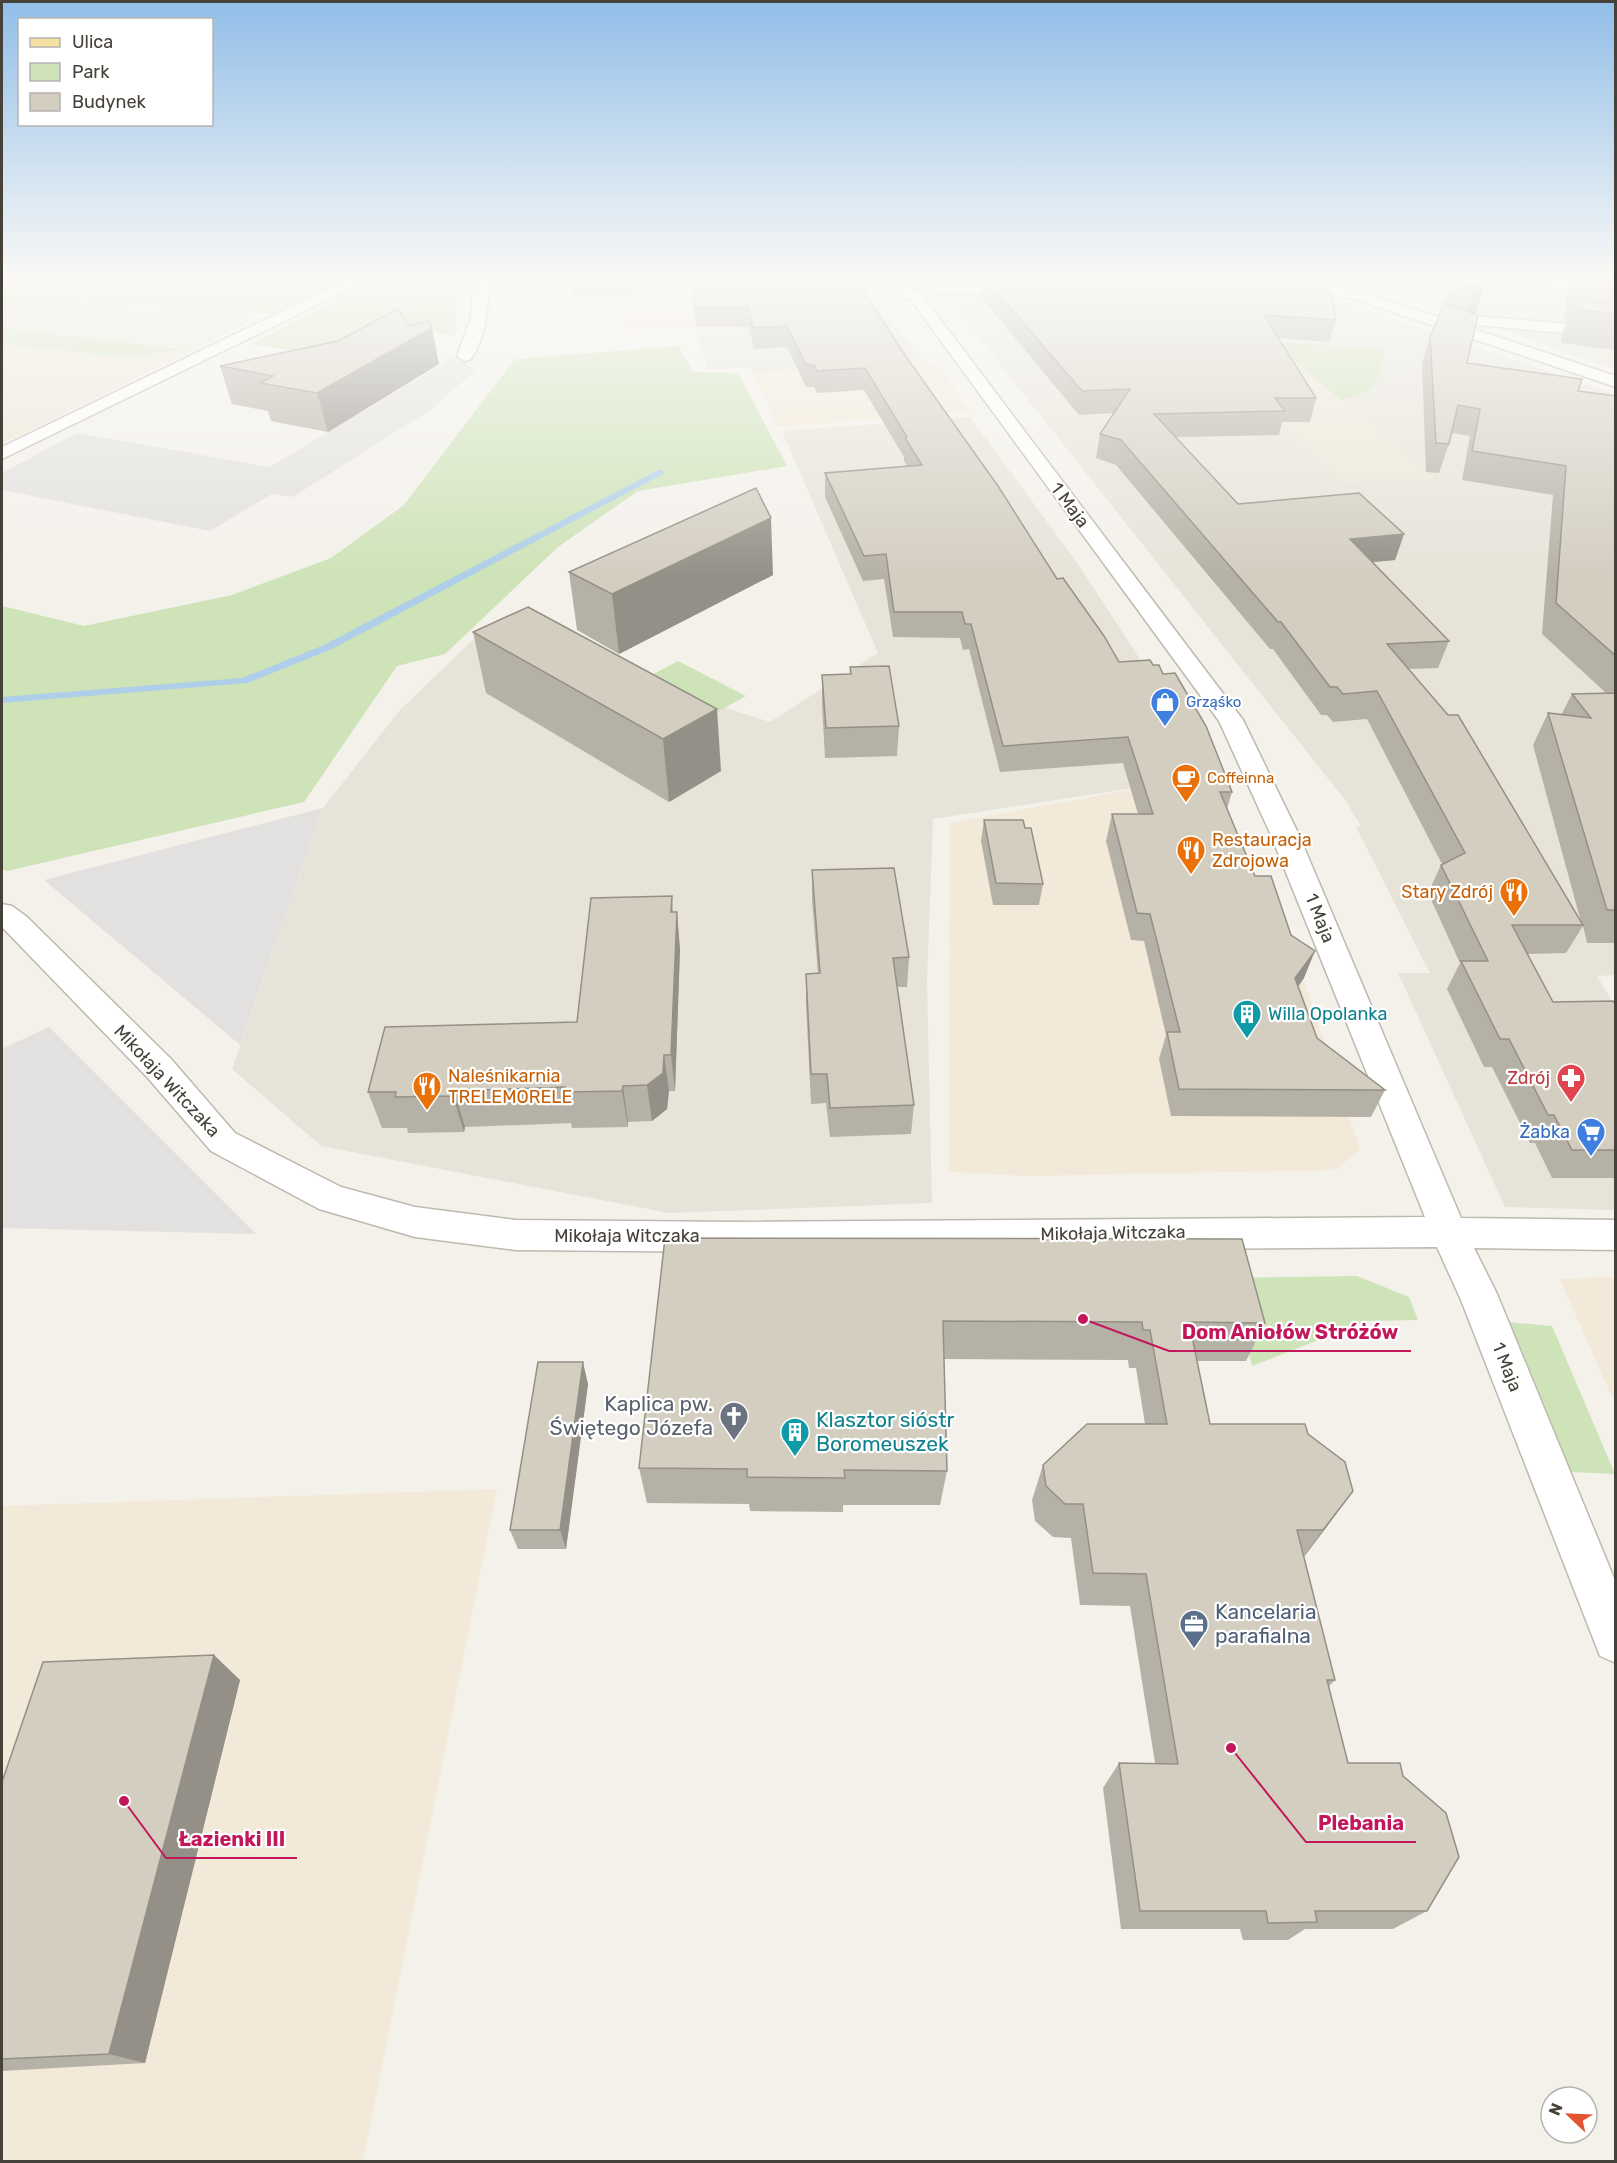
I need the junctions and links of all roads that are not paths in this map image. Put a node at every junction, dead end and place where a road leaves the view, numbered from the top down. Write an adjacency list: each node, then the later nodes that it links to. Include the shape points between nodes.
1 (162, 376): 5 (street)
2 (975, 376): 7 (street, 1 Maja, via 1231,720 1284,832)
3 (1598, 376): 4 (street)
4 (1616, 382)
5 (2, 454)
6 (2, 913): 7 (street, Mikołaja Witczaka, via 159,1068 223,1142 332,1199 415,1222 528,1235)
7 (1449, 1232): 8 (street, Mikołaja Witczaka); 9 (street, 1 Maja, via 1478,1294)
8 (1616, 1235)
9 (1616, 1640)

